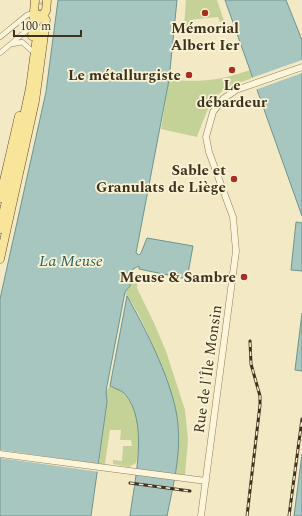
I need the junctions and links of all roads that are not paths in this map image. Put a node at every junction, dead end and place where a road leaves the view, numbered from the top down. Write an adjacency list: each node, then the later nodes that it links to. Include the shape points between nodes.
1 (42, 1): 2 (main road); 2 (main road, via 46,11)
2 (38, 15): 3 (main road); 4 (street, via 26,15); 14 (main road, via 46,20 39,76)
3 (38, 28): 5 (street); 6 (main road); 10 (main road, via 30,88); 13 (main road, via 33,87)
4 (0, 37)
5 (8, 47): 6 (street, via 21,42); 7 (street)
6 (31, 50): 9 (main road)
7 (0, 53)
8 (302, 67): 17 (street, Rue de l'Île Monsin, via 236,90 217,104 206,137 232,217 236,251)
9 (19, 116): 10 (main road); 11 (main road)
10 (8, 193): 12 (main road)
11 (0, 198)
12 (0, 229)
13 (0, 247)
14 (0, 258): 15 (main road)
15 (0, 268)
16 (0, 454): 17 (street)
17 (206, 481): 18 (street, Rue de l'Île Monsin)
18 (201, 516)

